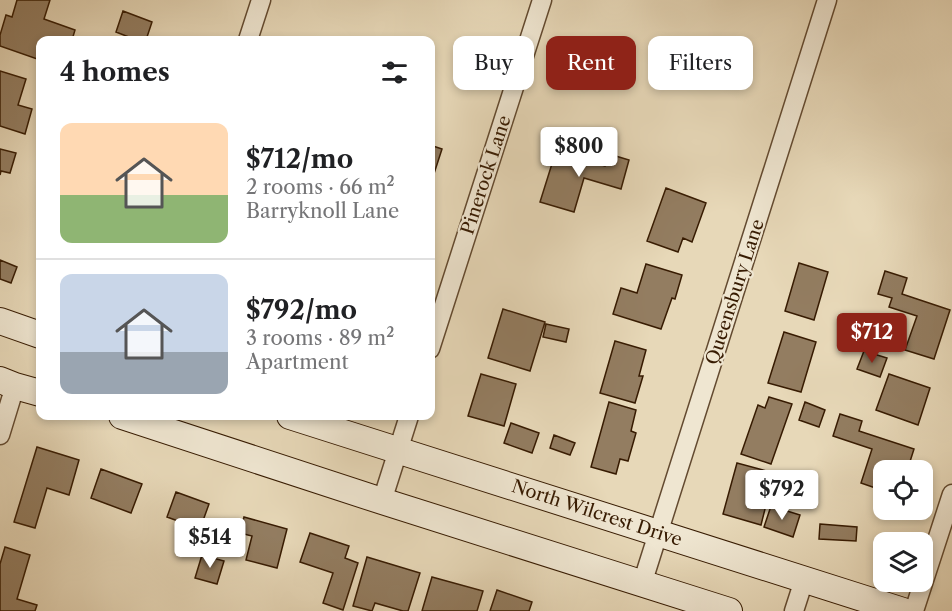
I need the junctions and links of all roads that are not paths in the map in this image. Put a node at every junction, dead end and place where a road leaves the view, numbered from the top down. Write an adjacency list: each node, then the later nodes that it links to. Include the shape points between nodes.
1 (261, 0): 4 (street)
2 (542, 0): 6 (street, Pinerock Lane)
3 (827, 0): 17 (street, Queensbury Lane)
4 (249, 36)
5 (0, 321): 7 (main road)
6 (435, 333)
7 (36, 334)
8 (8, 383): 9 (main road); 13 (street)
9 (36, 392)
10 (138, 420): 16 (main road)
11 (303, 420): 14 (main road, North Wilcrest Drive)
12 (408, 420): 14 (street)
13 (0, 435)
14 (398, 450): 16 (street); 17 (main road, North Wilcrest Drive)
15 (952, 494): 23 (street)
16 (382, 501): 19 (main road)
17 (658, 532): 18 (main road, North Wilcrest Drive); 19 (street, Queensbury Lane)
18 (804, 580): 21 (street); 22 (main road, North Wilcrest Drive)
19 (642, 584): 20 (main road)
20 (729, 611)
21 (794, 611)
22 (903, 611)
23 (914, 611)

